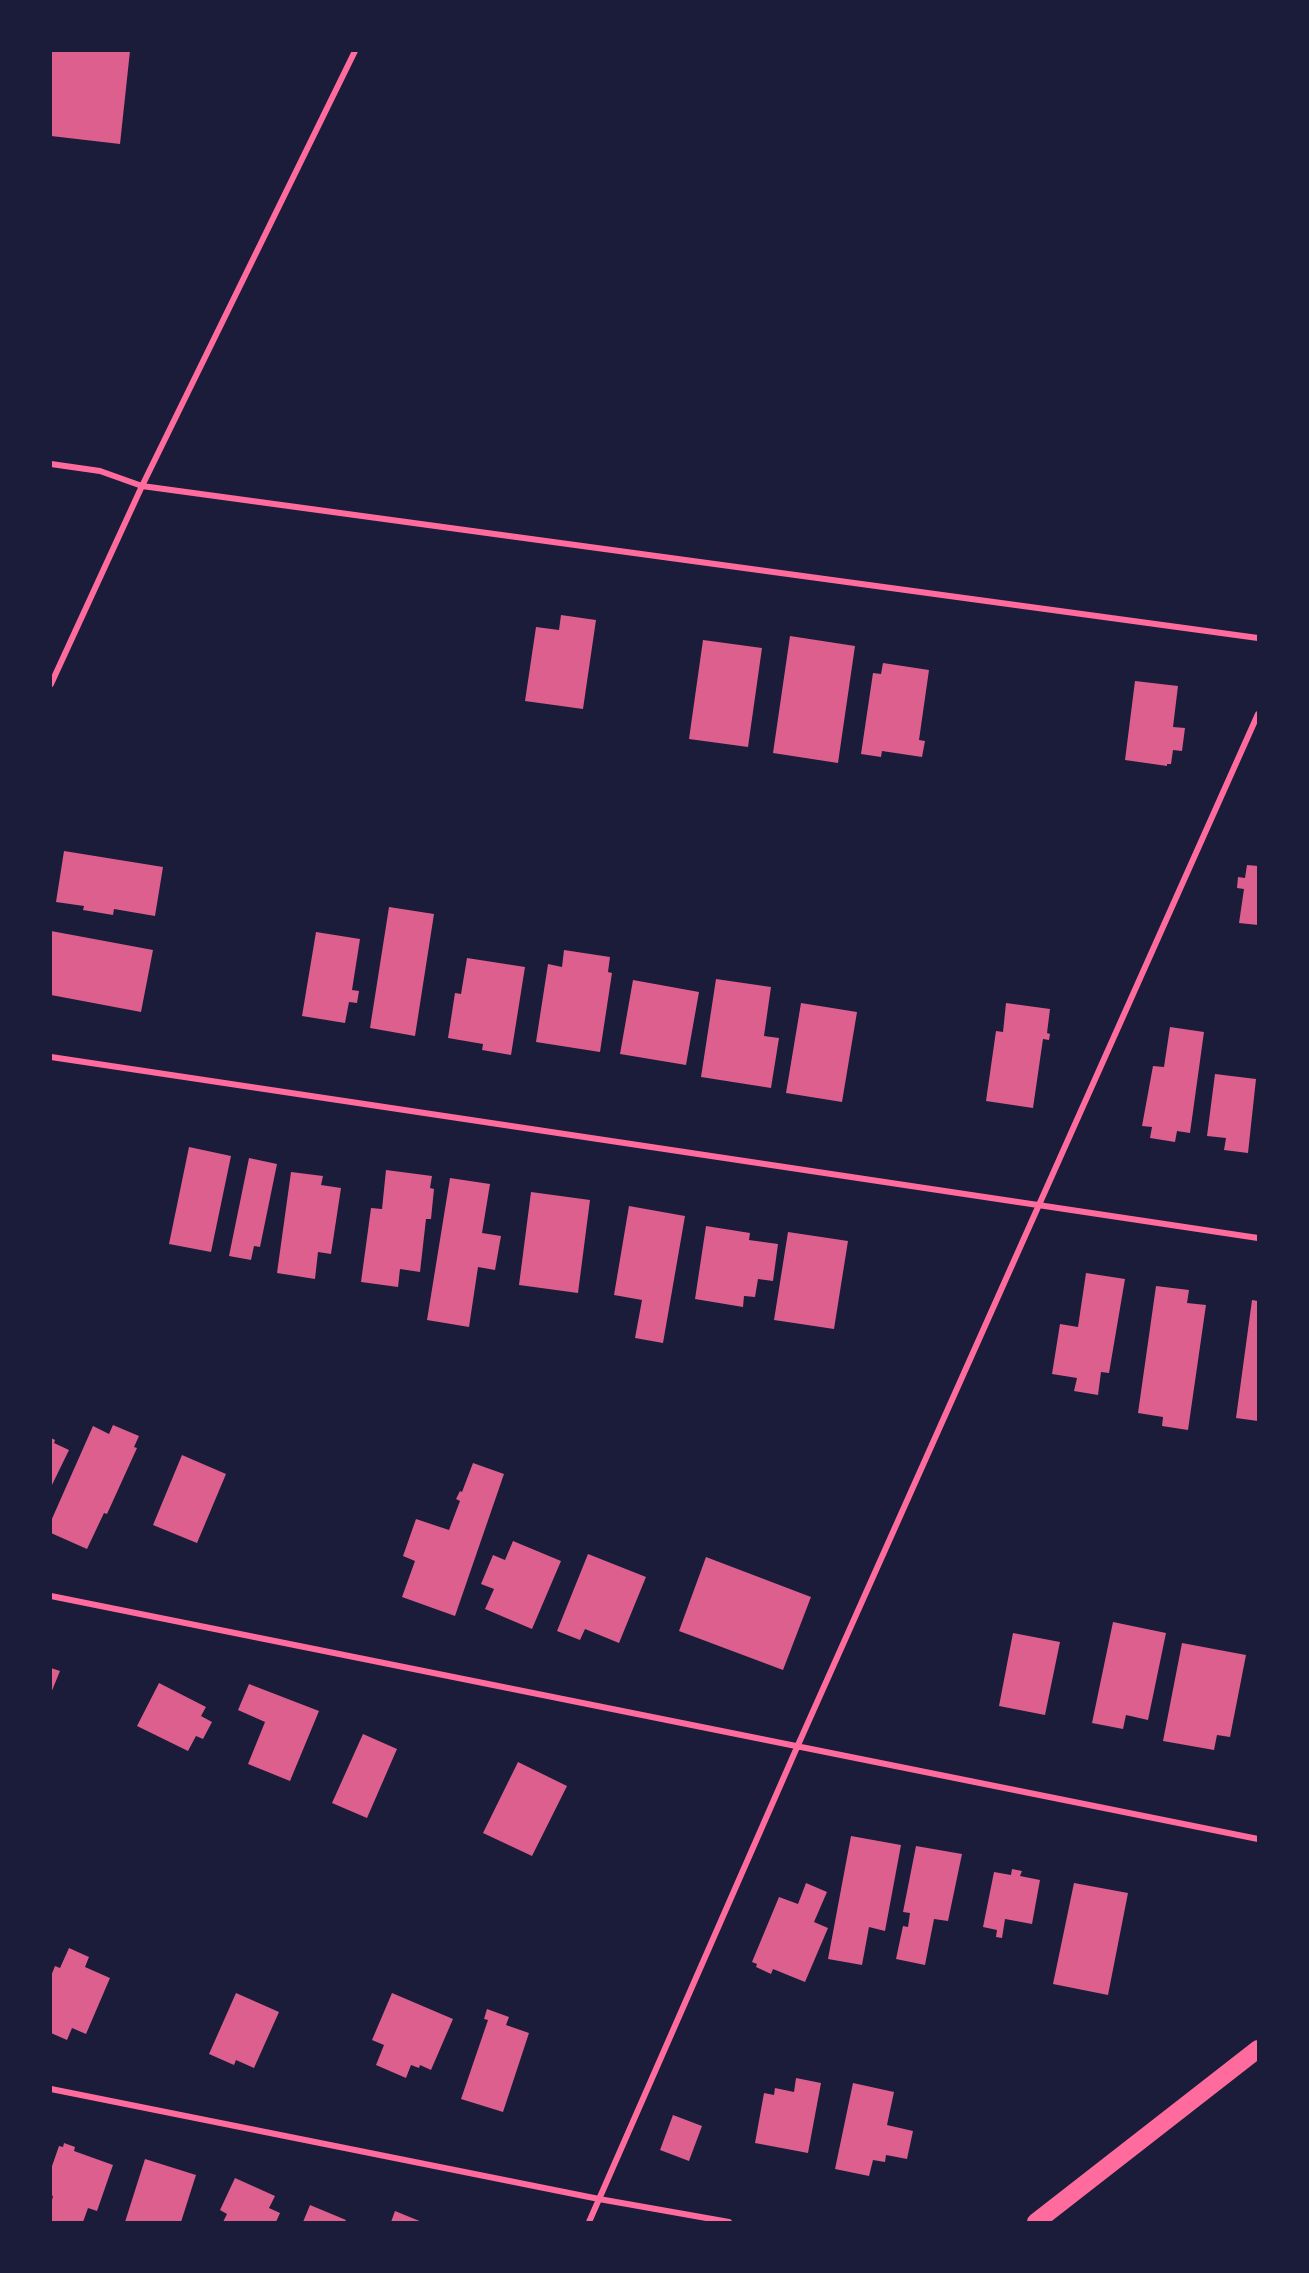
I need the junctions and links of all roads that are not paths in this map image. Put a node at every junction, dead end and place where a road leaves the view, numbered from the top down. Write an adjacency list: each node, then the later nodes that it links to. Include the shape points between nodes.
1 (355, 51): 3 (street)
2 (51, 464): 3 (street, via 100,471)
3 (142, 486): 4 (street); 5 (street)
4 (1258, 638)
5 (51, 684)
6 (1258, 714): 8 (street)
7 (51, 1057): 8 (street)
8 (1038, 1206): 9 (street); 11 (street)
9 (1258, 1238)
10 (51, 1596): 11 (street)
11 (798, 1745): 12 (street); 15 (street)
12 (1258, 1839)
13 (1258, 2049): 18 (highway)
14 (51, 2089): 15 (street)
15 (599, 2199): 16 (street); 17 (street)
16 (589, 2222)
17 (729, 2222)
18 (1036, 2222)

